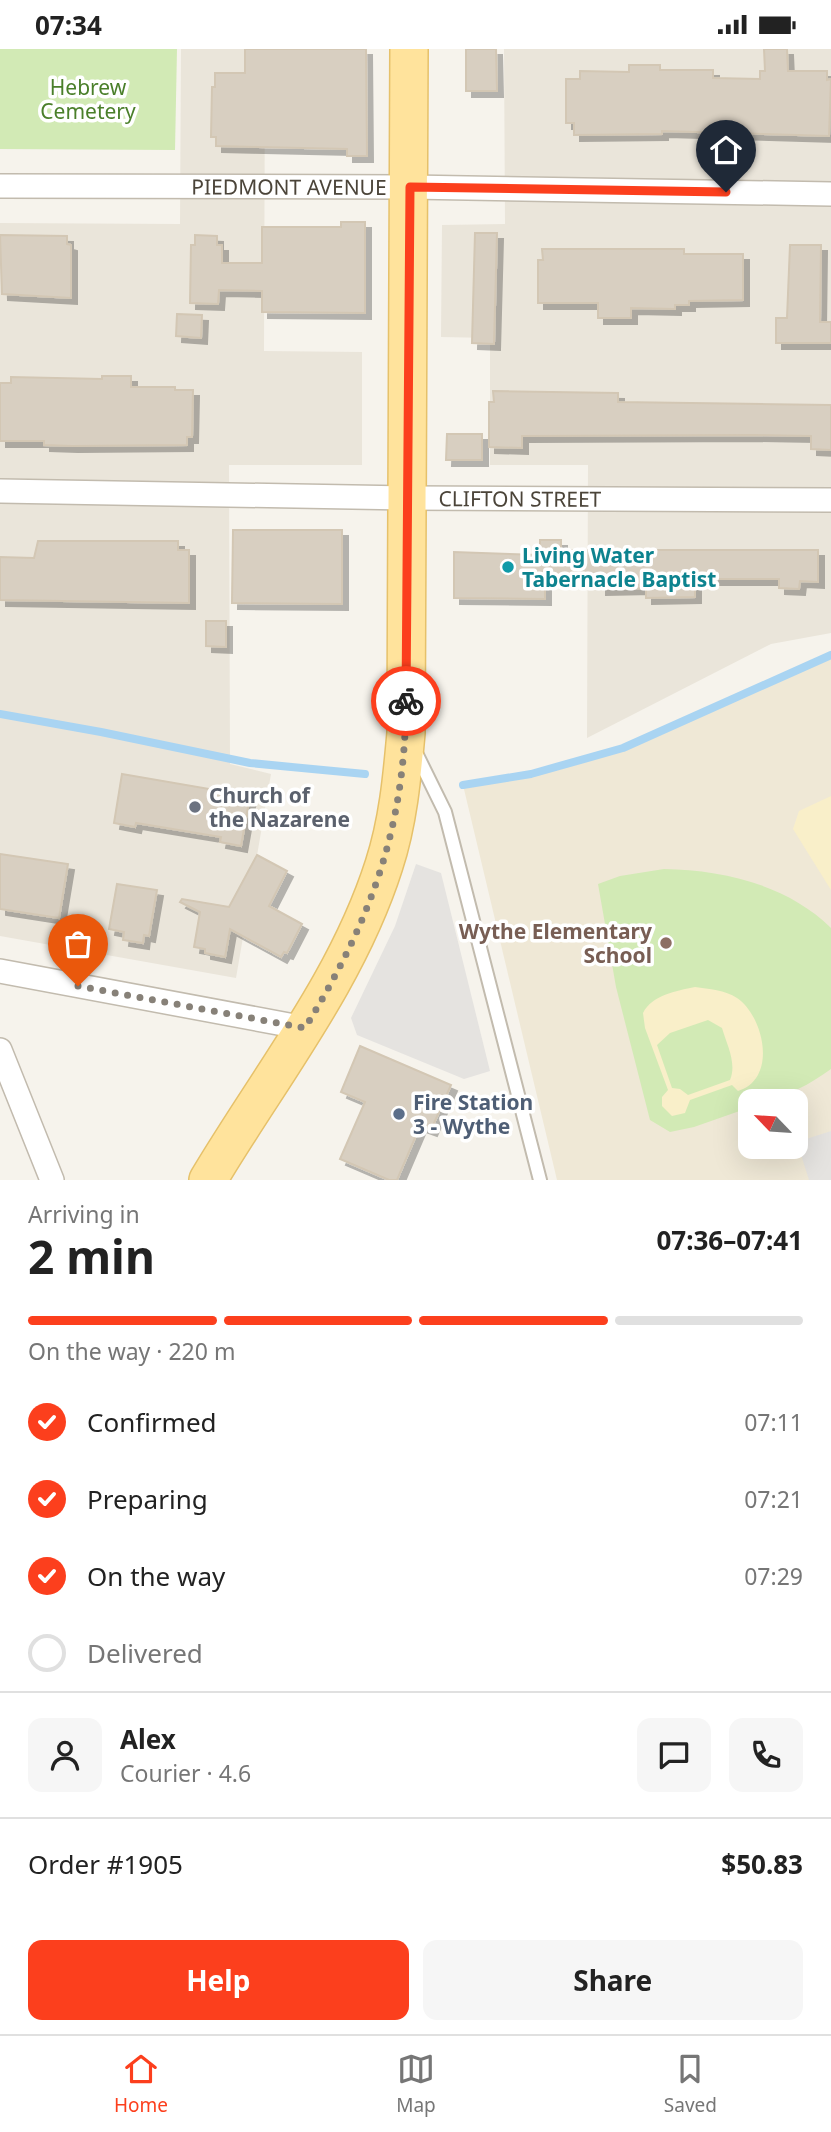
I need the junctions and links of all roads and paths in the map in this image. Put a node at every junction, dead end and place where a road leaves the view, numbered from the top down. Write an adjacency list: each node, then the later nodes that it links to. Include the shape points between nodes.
1 (409, 49): 3 (main road)
2 (0, 187): 3 (street, PIEDMONT AVENUE)
3 (410, 187): 4 (street, PIEDMONT AVENUE); 6 (main road)
4 (831, 194)
5 (0, 491): 6 (street, CLIFTON STREET)
6 (408, 498): 7 (street, CLIFTON STREET); 8 (main road)
7 (831, 500)
8 (406, 733): 10 (main road, via 400,798 385,863 356,936); 14 (lane, via 444,812)
9 (0, 971): 10 (street)
10 (305, 1028): 13 (main road)
11 (0, 1050): 12 (street)
12 (52, 1180)
13 (208, 1180)
14 (540, 1180)

